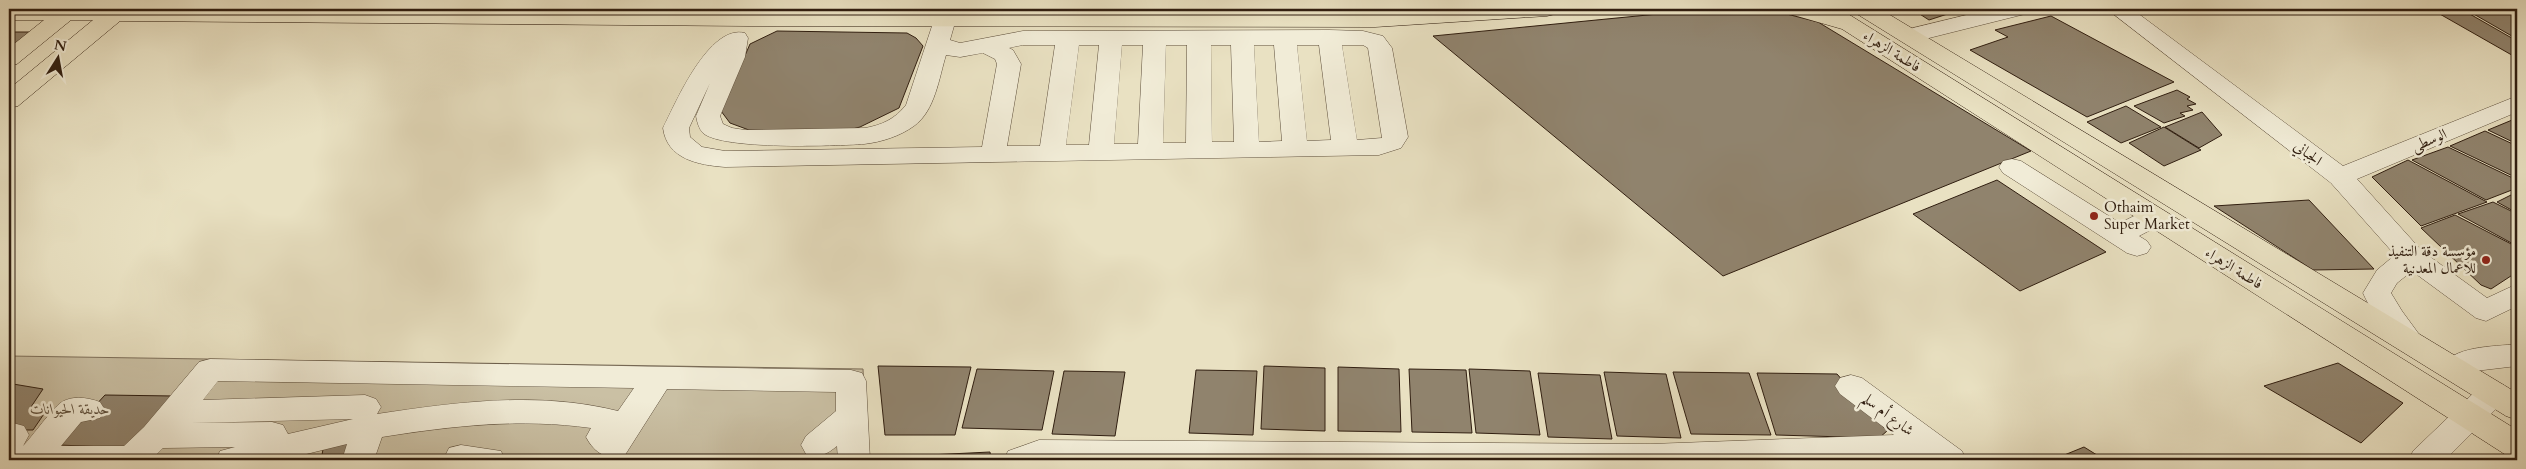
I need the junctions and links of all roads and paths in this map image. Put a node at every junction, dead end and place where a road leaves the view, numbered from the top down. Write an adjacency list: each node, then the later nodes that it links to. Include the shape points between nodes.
1 (30, 9): 8 (main road)
2 (1547, 9): 13 (main road, via 1375,20)
3 (1798, 9): 12 (main road)
4 (1824, 9): 12 (main road, فاطمة الزهراء)
5 (2017, 9): 14 (street)
6 (2118, 9): 38 (street, الجباني)
7 (68, 11): 8 (main road); 9 (main road); 15 (main road)
8 (9, 12)
9 (117, 12): 10 (main road); 24 (main road)
10 (143, 12): 11 (main road)
11 (748, 19): 13 (main road); 23 (street)
12 (1862, 20): 14 (main road); 34 (main road, فاطمة الزهراء)
13 (941, 31): 23 (street, via 914,114 898,126 866,136 745,138 718,132 708,122 708,116 733,57); 25 (street, via 947,48 960,50)
14 (1909, 36): 42 (main road)
15 (36, 37): 24 (main road, via 54,30 80,28 83,33); 26 (main road)
16 (1068, 38): 17 (street); 25 (street, via 1013,39); 36 (street)
17 (1112, 38): 18 (street); 35 (street)
18 (1155, 38): 19 (street); 33 (street)
19 (1199, 38): 20 (street); 32 (street)
20 (1242, 38): 21 (street); 31 (street)
21 (1286, 38): 22 (street); 30 (street)
22 (1329, 38): 29 (street); 29 (street, via 1363,38 1378,45 1395,137 1392,143 1384,146)
23 (736, 41): 37 (street, via 709,64 676,128 678,142 691,152 725,159)
24 (80, 42): 27 (main road)
25 (986, 45): 37 (street, via 1000,51 1009,64)
26 (9, 59)
27 (9, 101)
28 (2517, 103): 38 (street, الوسطى)
29 (1344, 147): 30 (street)
30 (1295, 148): 31 (street)
31 (1247, 149): 32 (street)
32 (1199, 150): 33 (street)
33 (1150, 151): 35 (street)
34 (2049, 151): 39 (main road, فاطمة الزهراء); 39 (street, via 2012,167 2128,241)
35 (1100, 152): 36 (street)
36 (1052, 153): 37 (street)
37 (993, 154)
38 (2340, 177): 40 (street, الجباني)
39 (2154, 218): 48 (main road, فاطمة الزهراء)
40 (2412, 257): 41 (street, الجباني, via 2486,311); 42 (street, via 2387,276 2377,293)
41 (2517, 294)
42 (2409, 341): 44 (main road)
43 (2517, 354): 44 (street)
44 (2449, 366): 48 (main road, via 2454,378 2450,387 2426,385); 51 (main road)
45 (314, 373): 46 (street); 53 (street, via 210,370); 60 (street)
46 (391, 373): 47 (street); 57 (street)
47 (455, 374): 49 (street); 56 (street)
48 (2401, 374): 55 (main road, فاطمة الزهراء)
49 (659, 376): 54 (street, via 851,381); 56 (street, via 614,431 583,415 527,412)
50 (1851, 386): 63 (street, شارع أم سلم)
51 (2505, 400): 55 (street)
52 (89, 410): 62 (street, via 73,410)
53 (176, 412): 59 (street); 60 (street)
54 (853, 415): 58 (street); 69 (street)
55 (2468, 416): 61 (main road, فاطمة الزهراء); 71 (street)
56 (426, 418): 57 (street)
57 (360, 432): 60 (street); 60 (street)
58 (815, 433)
59 (155, 436): 60 (street); 66 (street)
60 (267, 445)
61 (2517, 446)
62 (15, 448): 66 (street)
63 (1940, 453): 65 (street)
64 (1242, 456): 65 (street); 70 (street, via 1038,452)
65 (1654, 458)
66 (131, 459)
67 (459, 460): 68 (street, via 461,457)
68 (489, 460)
69 (854, 460)
70 (1020, 460)
71 (2425, 460)

